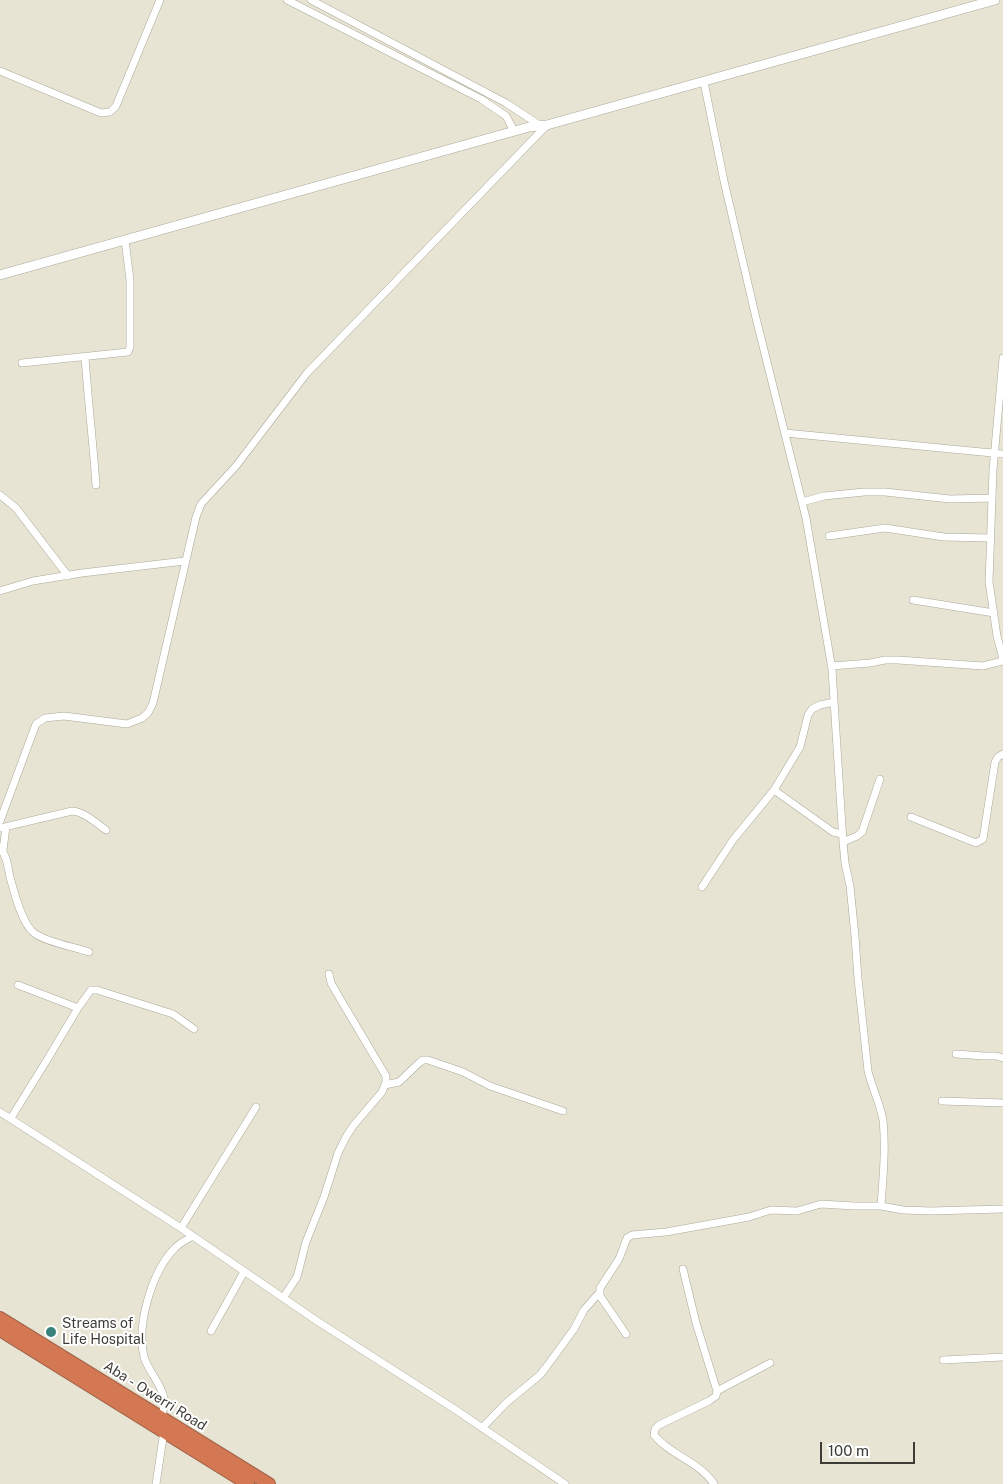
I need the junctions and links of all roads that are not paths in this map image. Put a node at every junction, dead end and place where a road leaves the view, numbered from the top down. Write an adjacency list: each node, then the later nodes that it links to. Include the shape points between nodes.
1 (160, 0): 5 (street, via 116,106 110,112 101,113)
2 (287, 0): 8 (street, via 481,99 506,116)
3 (312, 0): 7 (street)
4 (995, 0): 6 (main road)
5 (0, 70)
6 (704, 82): 7 (main road); 14 (street, via 724,181)
7 (544, 126): 8 (main road); 23 (street, via 307,373 236,466 201,504)
8 (514, 132): 9 (main road)
9 (125, 240): 10 (main road); 11 (street, via 130,280 130,347 122,354)
10 (0, 275)
11 (85, 357): 13 (street); 17 (street)
12 (1003, 358): 15 (street)
13 (22, 363)
14 (785, 433): 15 (street); 20 (street)
15 (994, 452): 16 (street); 19 (street)
16 (1003, 454)
17 (96, 485)
18 (0, 495): 24 (street, via 16,508)
19 (992, 498): 20 (street, via 864,492); 22 (street)
20 (802, 502): 29 (street)
21 (830, 536): 22 (street, via 885,528 944,537)
22 (990, 538): 27 (street, via 989,582)
23 (185, 561): 24 (street); 35 (street, via 148,713 127,724 64,716 45,718 36,724)
24 (68, 576): 25 (street)
25 (0, 591)
26 (913, 600): 27 (street)
27 (994, 613): 28 (street)
28 (1003, 660): 29 (street, via 983,666 885,660)
29 (831, 666): 30 (street)
30 (834, 702): 33 (street, via 812,709 800,748); 38 (street)
31 (1003, 754): 34 (street, via 995,762 980,842)
32 (880, 779): 39 (street, via 862,832)
33 (774, 790): 38 (street, via 833,832); 41 (street, via 733,840)
34 (911, 817)
35 (0, 820)
36 (3, 827): 37 (street, via 78,811); 40 (street)
37 (106, 830)
38 (842, 834): 39 (street)
39 (843, 842): 56 (street, via 854,919 868,1071 882,1119)
40 (1, 849): 42 (street, via 16,902 28,927 42,938)
41 (702, 887)
42 (89, 952)
43 (329, 974): 49 (street, via 386,1076)
44 (18, 985): 45 (street)
45 (78, 1008): 46 (street, via 91,990 97,990 173,1014); 55 (street)
46 (194, 1029)
47 (956, 1054): 48 (street)
48 (1003, 1058)
49 (385, 1085): 53 (street, via 399,1082 420,1062 428,1060 490,1086); 63 (street, via 342,1145 306,1242 297,1277)
50 (942, 1101): 51 (street)
51 (1003, 1103)
52 (256, 1107): 58 (street)
53 (562, 1110)
54 (0, 1112): 55 (street)
55 (11, 1118): 58 (street)
56 (881, 1206): 57 (street, via 931,1211); 62 (street, via 821,1204 797,1211 771,1210 666,1232 632,1235 627,1238)
57 (1003, 1208)
58 (181, 1228): 59 (street)
59 (193, 1236): 61 (street); 72 (street, via 171,1253 152,1288 143,1320 142,1348 161,1388 164,1400)
60 (683, 1269): 71 (street)
61 (244, 1272): 63 (street); 66 (street)
62 (599, 1293): 67 (street); 73 (street, via 540,1375)
63 (283, 1298): 73 (street)
64 (0, 1318): 72 (highway, Aba - Owerri Road)
65 (0, 1330): 74 (highway, Aba - Owerri Road)
66 (210, 1331)
67 (626, 1334)
68 (1003, 1357): 69 (street)
69 (943, 1360)
70 (770, 1363): 71 (street)
71 (717, 1391): 79 (street, via 709,1401 659,1425 654,1435)
72 (162, 1417): 77 (highway, Aba - Owerri Road)
73 (482, 1428): 78 (street)
74 (164, 1431): 75 (street); 76 (highway, Aba - Owerri Road)
75 (156, 1484)
76 (248, 1484)
77 (269, 1484)
78 (565, 1484)
79 (714, 1484)

